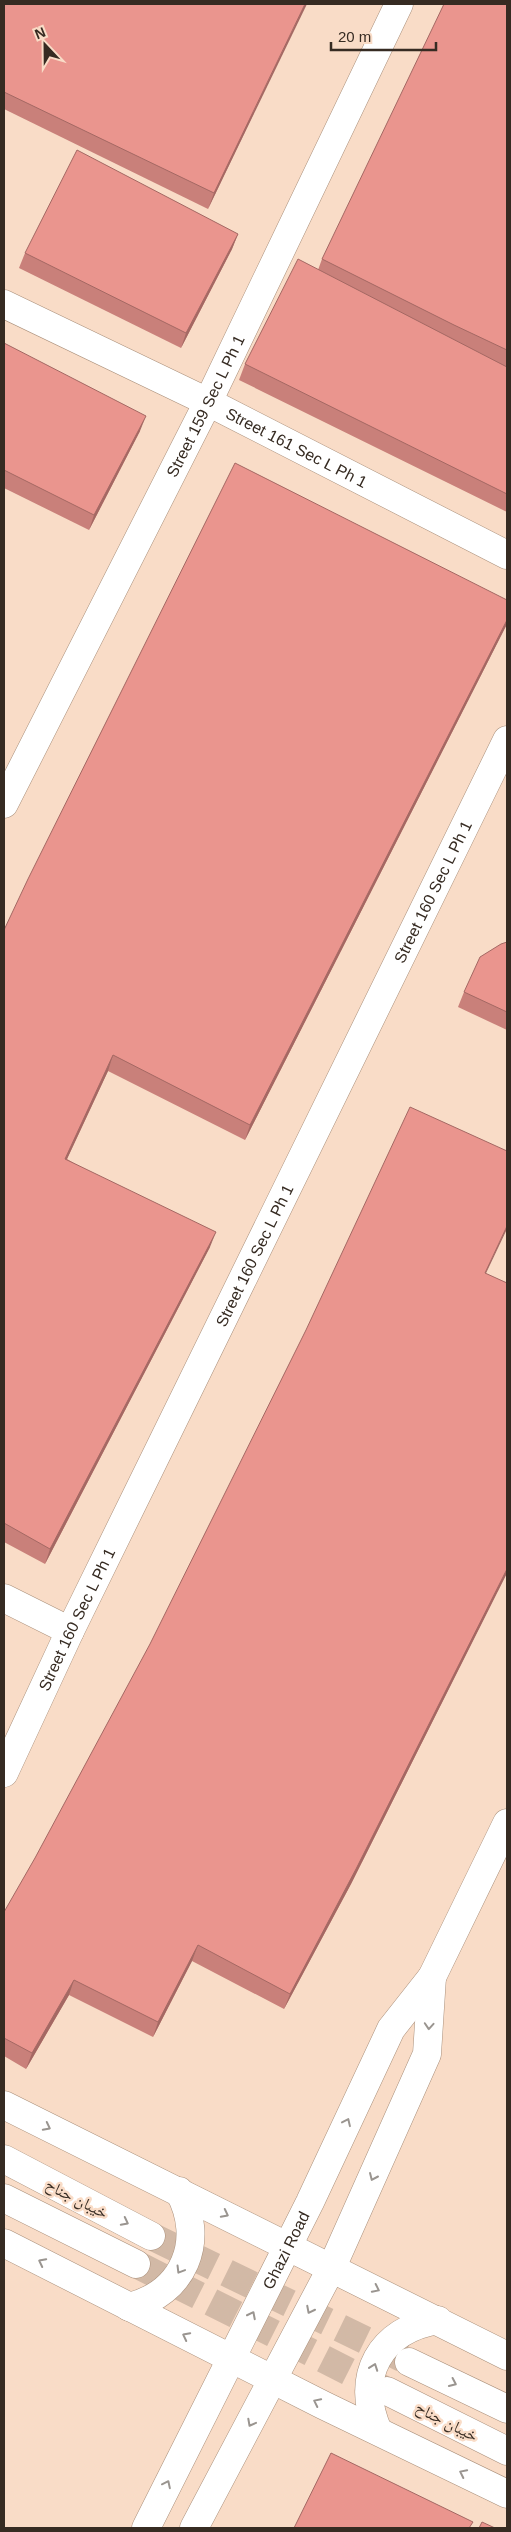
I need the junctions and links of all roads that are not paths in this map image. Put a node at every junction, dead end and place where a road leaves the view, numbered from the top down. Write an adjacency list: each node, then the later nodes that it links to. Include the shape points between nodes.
1 (399, 4): 3 (main road, Street 159 Sec L Ph 1)
2 (4, 304): 3 (main road, Street 161 Sec L Ph 1)
3 (208, 402): 4 (main road, Street 161 Sec L Ph 1); 6 (main road, Street 159 Sec L Ph 1)
4 (507, 555)
5 (507, 740): 8 (main road, Street 160 Sec L Ph 1)
6 (4, 804)
7 (4, 1598): 8 (main road)
8 (70, 1631): 9 (main road, Street 160 Sec L Ph 1)
9 (4, 1773)
10 (507, 1823): 11 (main road, Ghazi Road)
11 (432, 1977): 18 (main road, Ghazi Road, one-way to 11, via 391,2029); 20 (main road, Ghazi Road, one-way to 20, via 427,2054)
12 (4, 2105): 14 (main road, one-way to 14)
13 (4, 2160): 16 (main road, خیبان جناح, one-way to 16)
14 (179, 2191): 18 (main road, one-way to 18); 21 (main road, one-way to 21, via 186,2203 191,2230 191,2243 182,2268 154,2298)
15 (4, 2198): 19 (main road, خیبان جناح)
16 (151, 2236)
17 (4, 2243): 21 (main road, one-way to 17)
18 (288, 2245): 20 (main road); 24 (main road, Ghazi Road, one-way to 18)
19 (136, 2264)
20 (332, 2267): 22 (main road, one-way to 22); 26 (main road, Ghazi Road, one-way to 26)
21 (129, 2307): 24 (main road, one-way to 21)
22 (438, 2320): 23 (main road); 29 (main road, one-way to 22, via 370,2414 368,2395 376,2359 402,2332 419,2323)
23 (507, 2356)
24 (230, 2358): 26 (main road); 32 (main road, Ghazi Road, one-way to 24)
25 (409, 2362): 28 (main road, one-way to 28)
26 (274, 2380): 29 (main road, one-way to 26); 33 (main road, Ghazi Road, one-way to 33)
27 (387, 2391): 30 (main road, خیبان جناح)
28 (507, 2408)
29 (378, 2431): 31 (main road, one-way to 29)
30 (507, 2451)
31 (507, 2494)
32 (146, 2528)
33 (194, 2528)

